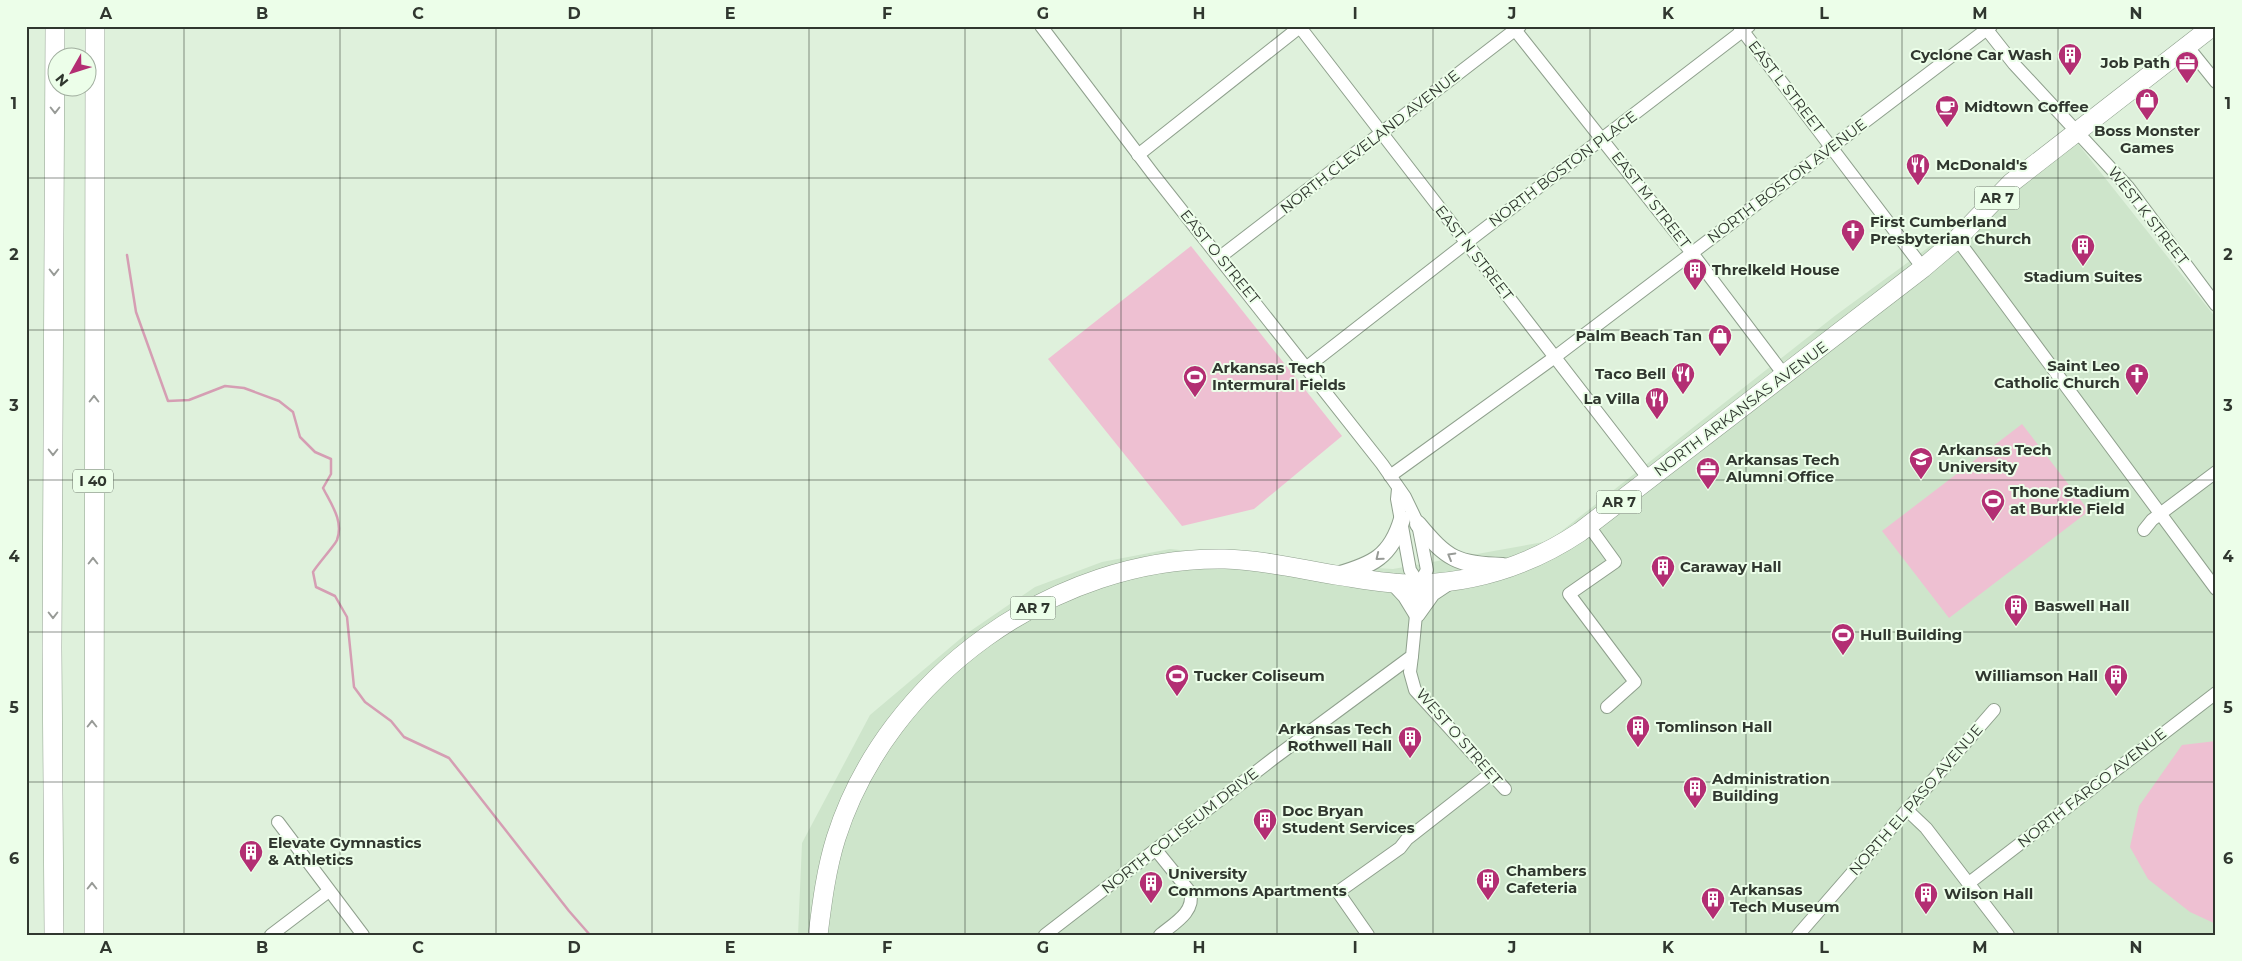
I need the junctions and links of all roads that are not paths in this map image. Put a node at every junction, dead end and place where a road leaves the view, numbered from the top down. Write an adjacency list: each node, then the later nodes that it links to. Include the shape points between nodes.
1 (55, 26): 50 (highway, I 40, one-way to 50)
2 (95, 26): 51 (highway, I 40, one-way to 2)
3 (1041, 26): 15 (street, EAST O STREET)
4 (1300, 27): 12 (street, EAST N STREET); 15 (street)
5 (1516, 27): 12 (street, NORTH CLEVELAND AVENUE); 13 (street, EAST M STREET)
6 (1987, 27): 11 (street, WEST K STREET, via 2014,64); 14 (street, NORTH BOSTON AVENUE)
7 (1743, 28): 13 (street, NORTH BOSTON PLACE); 14 (street, EAST L STREET)
8 (2209, 28): 9 (highway, NORTH ARKANSAS AVENUE / AR 7)
9 (2188, 46): 10 (street); 11 (highway, NORTH ARKANSAS AVENUE / AR 7)
10 (2216, 82)
11 (2078, 130): 16 (highway, NORTH ARKANSAS AVENUE / AR 7, via 2011,183); 21 (street, WEST K STREET, via 2128,187)
12 (1381, 133): 17 (street, EAST N STREET); 19 (street, NORTH CLEVELAND AVENUE)
13 (1603, 139): 17 (street, NORTH BOSTON PLACE); 18 (street, EAST M STREET)
14 (1832, 147): 18 (street, NORTH BOSTON AVENUE); 20 (street, EAST L STREET)
15 (1138, 155): 19 (street, EAST O STREET)
16 (1957, 239): 20 (highway, NORTH ARKANSAS AVENUE / AR 7); 28 (street)
17 (1466, 242): 22 (street, EAST N STREET); 23 (street, NORTH BOSTON PLACE)
18 (1692, 253): 22 (street, NORTH BOSTON AVENUE); 24 (street, EAST M STREET)
19 (1220, 258): 23 (street, EAST O STREET)
20 (1923, 268): 24 (highway, NORTH ARKANSAS AVENUE / AR 7)
21 (2214, 298)
22 (1555, 357): 26 (street, NORTH BOSTON AVENUE); 27 (street, EAST N STREET)
23 (1307, 367): 26 (street, EAST O STREET)
24 (1785, 376): 27 (highway, NORTH ARKANSAS AVENUE / AR 7)
25 (2216, 472): 28 (street)
26 (1390, 476): 29 (street, EAST O STREET, via 1405,497)
27 (1649, 479): 30 (highway, NORTH ARKANSAS AVENUE / AR 7)
28 (2160, 513): 31 (street); 37 (street)
29 (1410, 522): 32 (main road, one-way to 29, via 1466,564 1438,548); 33 (main road, one-way to 33, via 1380,558 1367,566); 36 (street, EAST O STREET, via 1427,570)
30 (1589, 526): 32 (highway, NORTH ARKANSAS AVENUE / AR 7, via 1558,547); 41 (street, via 1615,562 1569,594 1635,682)
31 (2144, 530)
32 (1515, 566): 34 (highway, NORTH ARKANSAS AVENUE / AR 7)
33 (1337, 575): 35 (highway, NORTH ARKANSAS AVENUE / AR 7); 54 (highway, NORTH ARKANSAS AVENUE / AR 7, via 1242,560 1168,563 1115,575 1071,590 1015,617 961,656 926,689 889,733 859,784 836,838 823,894)
34 (1450, 581): 36 (highway, NORTH ARKANSAS AVENUE / AR 7); 38 (main road, via 1432,593)
35 (1393, 582): 36 (highway, NORTH ARKANSAS AVENUE / AR 7); 38 (main road)
36 (1418, 584): 38 (street, EAST O STREET)
37 (2216, 589)
38 (1418, 614): 39 (street, WEST O STREET)
39 (1412, 656): 43 (street, WEST O STREET, via 1410,672 1415,690); 47 (street, NORTH COLISEUM DRIVE)
40 (2216, 693): 48 (street, NORTH FARGO AVENUE)
41 (1607, 707)
42 (1994, 710): 45 (street, NORTH EL PASO AVENUE)
43 (1490, 774): 44 (street, WEST O STREET); 57 (street, via 1407,839 1400,848 1338,892)
44 (1505, 789)
45 (1907, 810): 48 (street, via 1926,828); 58 (street, NORTH EL PASO AVENUE)
46 (278, 822): 49 (street)
47 (1156, 850): 55 (street, NORTH COLISEUM DRIVE); 56 (street, via 1190,892 1192,900 1186,913)
48 (1969, 883): 59 (street)
49 (329, 891): 52 (street); 53 (street)
50 (54, 935)
51 (94, 935)
52 (271, 935)
53 (363, 935)
54 (818, 935)
55 (1045, 935)
56 (1160, 935)
57 (1368, 935)
58 (1798, 935)
59 (2008, 935)

